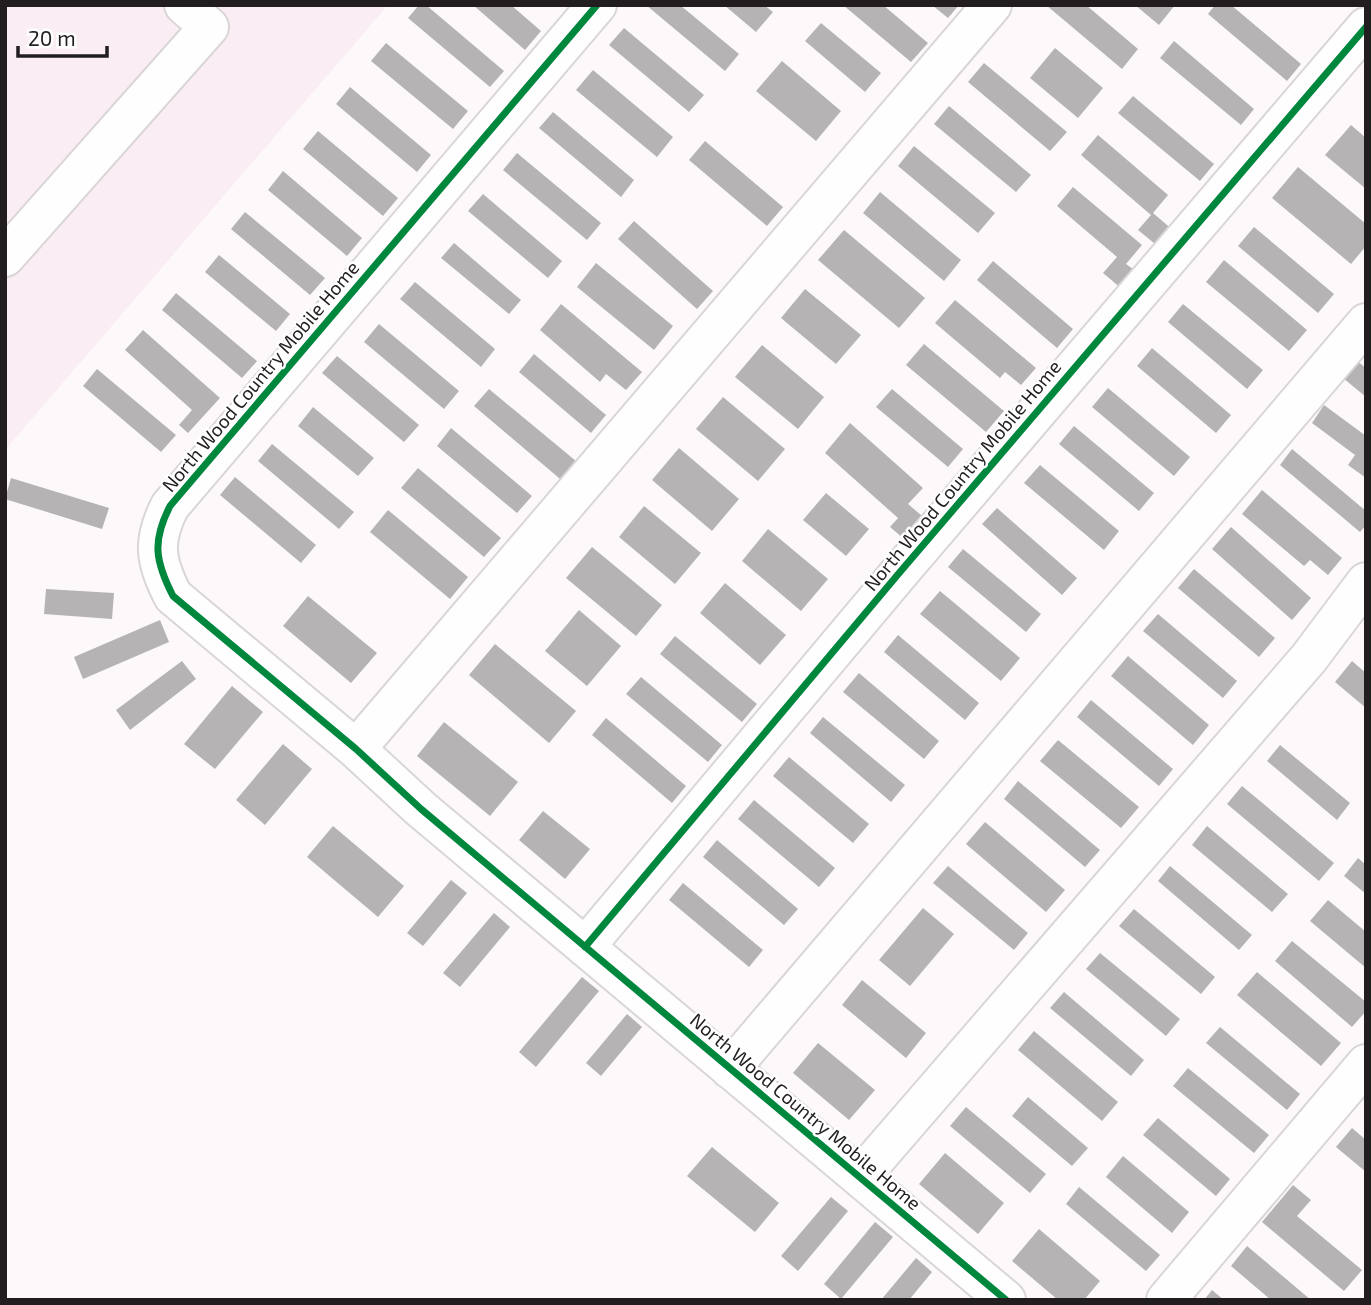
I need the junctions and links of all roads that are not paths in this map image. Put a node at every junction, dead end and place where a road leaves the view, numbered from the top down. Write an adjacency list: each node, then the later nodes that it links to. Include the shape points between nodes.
1 (597, 5): 8 (street, North Wood Country Mobile Home, via 196,474 158,528 158,567 173,596)
2 (992, 5): 8 (street)
3 (208, 12): 5 (street)
4 (1366, 27): 9 (street, North Wood Country Mobile Home)
5 (5, 257)
6 (1366, 323): 11 (street)
7 (1366, 582): 12 (street, North Wood Country Mobile Home, via 1309,657)
8 (356, 749): 9 (street, North Wood Country Mobile Home)
9 (585, 947): 11 (street, North Wood Country Mobile Home)
10 (1366, 1065): 14 (street)
11 (730, 1069): 12 (street, North Wood Country Mobile Home)
12 (860, 1177): 13 (street, North Wood Country Mobile Home)
13 (1006, 1300)
14 (1166, 1300)

